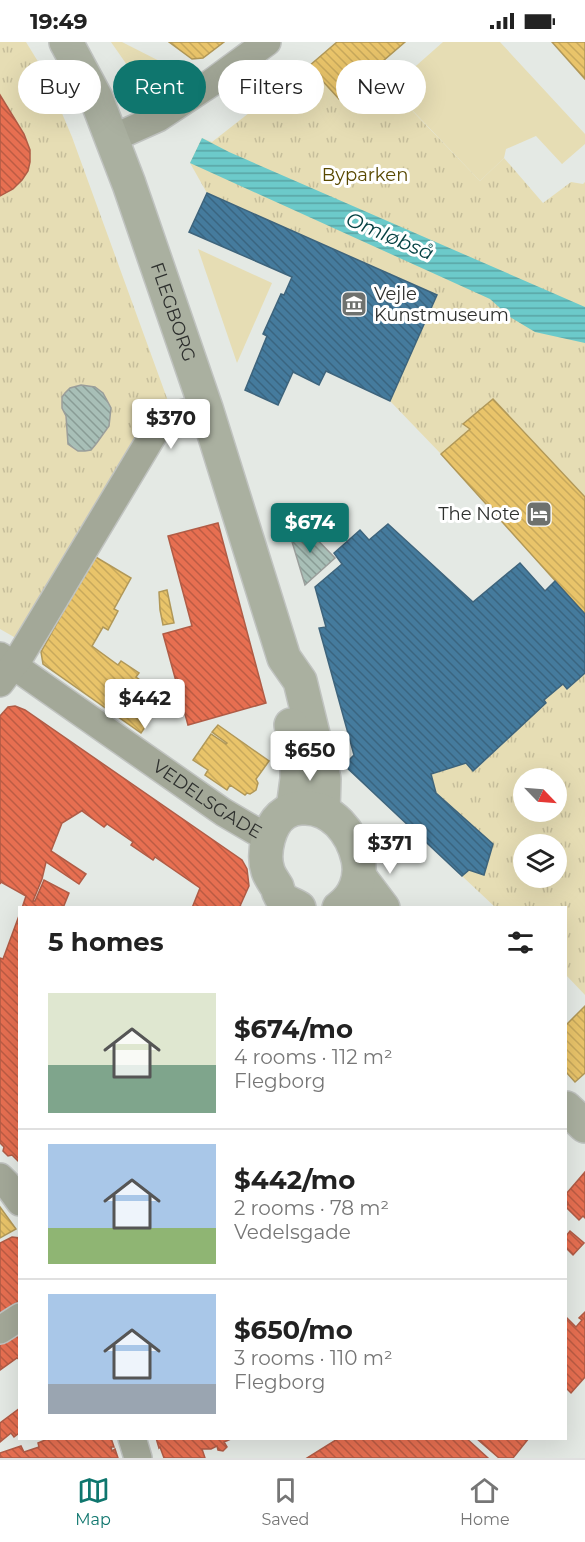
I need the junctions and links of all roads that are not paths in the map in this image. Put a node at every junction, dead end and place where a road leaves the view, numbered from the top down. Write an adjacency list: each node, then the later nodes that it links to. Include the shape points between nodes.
1 (66, 42): 3 (main road, FLEGBORG, via 96,98)
2 (267, 42): 3 (street, via 158,118)
3 (111, 138): 4 (main road, FLEGBORG)
4 (206, 408): 5 (street, via 162,420); 6 (main road, FLEGBORG, via 284,658 300,681 324,779)
5 (4, 668): 7 (street, VEDELSGADE)
6 (308, 810): 7 (main road, via 283,813 273,825); 8 (main road, via 335,819 349,836)
7 (269, 839): 9 (main road, via 268,870)
8 (359, 876): 10 (main road); 11 (main road)
9 (287, 905)
10 (342, 906)
11 (382, 906)
12 (567, 1109): 13 (main road)
13 (585, 1126)
14 (18, 1318): 15 (street)
15 (0, 1330)
16 (133, 1440): 17 (street)
17 (138, 1458)

